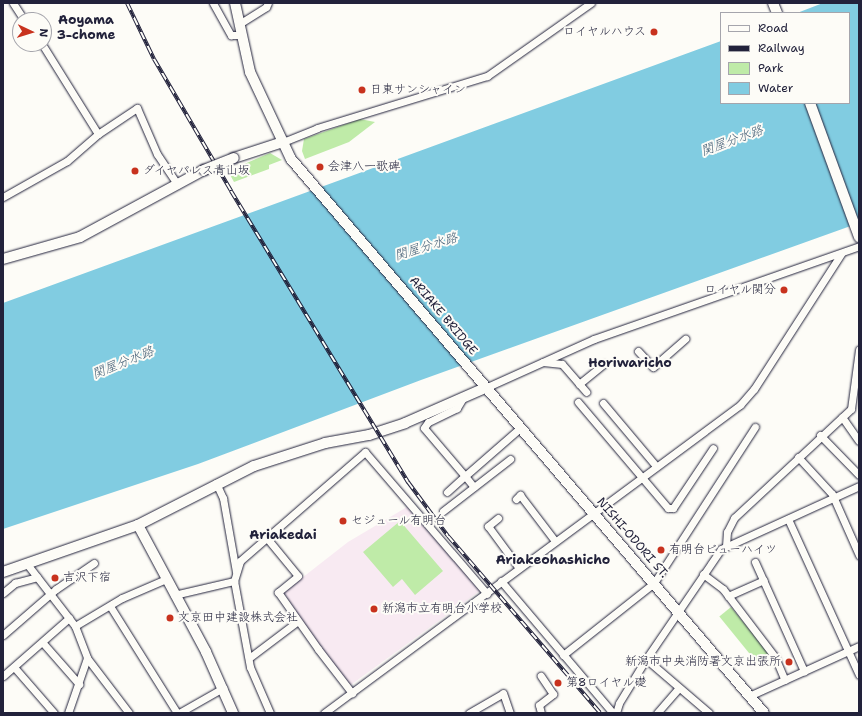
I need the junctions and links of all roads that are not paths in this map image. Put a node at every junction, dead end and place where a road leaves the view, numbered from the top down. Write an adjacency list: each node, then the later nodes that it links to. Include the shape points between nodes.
1 (13, 3): 6 (street)
2 (214, 3): 8 (street, via 231,35)
3 (235, 3): 7 (street)
4 (268, 3): 7 (street, via 266,7)
5 (591, 3): 12 (street, via 487,76 317,128)
6 (19, 12)
7 (238, 24): 8 (street)
8 (240, 35): 12 (street, via 250,72)
9 (47, 52): 11 (street)
10 (810, 104): 15 (street)
11 (98, 134): 13 (street, via 137,108 157,154); 14 (street, via 67,161)
12 (283, 142): 13 (street, bridge, via 204,170); 24 (street, ARIAKE BRIDGE, via 291,159)
13 (178, 185): 18 (street, via 80,237)
14 (3, 197)
15 (859, 237)
16 (859, 246): 17 (street)
17 (841, 254): 22 (street, via 663,314); 38 (street, via 754,389 740,405)
18 (3, 259)
19 (685, 339): 21 (street, via 653,367)
20 (859, 350): 30 (street, via 853,402 851,409)
21 (638, 351)
22 (543, 362): 24 (street); 25 (street, via 562,364)
23 (604, 364): 25 (street)
24 (482, 384): 27 (street); 32 (street, NISHI-ODORI ST.)
25 (579, 384): 26 (street)
26 (586, 392)
27 (463, 398): 40 (street, via 457,408 428,422 424,428); 42 (street, via 405,423 369,435 325,443 254,466)
28 (578, 402): 41 (street)
29 (603, 403): 38 (street)
30 (842, 417): 33 (street); 34 (street)
31 (755, 427): 69 (street)
32 (520, 428): 40 (street); 49 (street, NISHI-ODORI ST.)
33 (820, 435): 36 (street); 39 (street)
34 (859, 441)
35 (713, 448): 41 (street, via 672,508 668,508)
36 (798, 457): 46 (street); 55 (street, via 734,518 727,532)
37 (510, 459): 44 (street)
38 (656, 466): 41 (street)
39 (859, 475)
40 (465, 476): 44 (street); 45 (street)
41 (641, 477): 49 (street)
42 (216, 483): 52 (street); 62 (street, via 222,498)
43 (859, 486): 46 (street)
44 (474, 487): 48 (street)
45 (447, 492)
46 (833, 498): 51 (street); 56 (street)
47 (516, 499): 54 (street, via 520,495)
48 (443, 511)
49 (593, 513): 54 (street); 69 (street, NISHI-ODORI ST.)
50 (498, 518): 60 (street, via 488,526)
51 (788, 519): 55 (street); 83 (street)
52 (138, 526): 59 (street); 65 (street)
53 (266, 537): 62 (street, via 245,554); 72 (street, via 365,452); 78 (street, via 298,576 278,592)
54 (555, 541): 60 (street)
55 (726, 546): 63 (street)
56 (859, 555)
57 (755, 562): 66 (street)
58 (94, 563): 71 (street)
59 (27, 564): 61 (street); 64 (street)
60 (519, 568): 68 (street)
61 (3, 572)
62 (236, 572): 67 (street)
63 (703, 574): 74 (street); 76 (street)
64 (37, 577): 70 (street, via 16,583); 71 (street)
65 (166, 579): 73 (street); 75 (street)
66 (764, 580): 74 (street); 89 (street)
67 (234, 581): 73 (street); 86 (street)
68 (501, 581): 72 (street); 84 (street)
69 (654, 583): 76 (street, NISHI-ODORI ST.); 84 (street)
70 (3, 593)
71 (50, 594): 77 (street); 80 (street)
72 (487, 594): 97 (street)
73 (174, 595): 95 (street)
74 (728, 596): 93 (street, via 775,657)
75 (110, 606): 79 (street); 102 (street)
76 (678, 611): 87 (street); 98 (street, NISHI-ODORI ST.)
77 (68, 618): 79 (street); 81 (street)
78 (298, 621): 86 (street); 97 (street)
79 (76, 626): 85 (street)
80 (3, 635)
81 (43, 643): 88 (street); 94 (street)
82 (859, 646): 83 (street)
83 (848, 651): 89 (street); 90 (street)
84 (564, 655): 109 (street)
85 (87, 658): 94 (street); 101 (street)
86 (249, 658): 104 (street)
87 (646, 659): 96 (street); 109 (street)
88 (14, 667): 91 (street); 99 (street)
89 (804, 670): 93 (street)
90 (859, 675)
91 (3, 676)
92 (541, 676): 108 (street, via 553,694 539,705)
93 (785, 680): 98 (street)
94 (79, 684): 100 (street)
95 (223, 688): 102 (street); 103 (street)
96 (679, 688): 110 (street); 111 (street)
97 (352, 693): 105 (street)
98 (749, 696): 112 (street, NISHI-ODORI ST.)
99 (54, 713)
100 (68, 713)
101 (129, 713)
102 (178, 713)
103 (233, 713)
104 (270, 713)
105 (324, 713)
106 (469, 713): 107 (street, via 503,692)
107 (510, 713)
108 (541, 713)
109 (615, 713)
110 (657, 713)
111 (709, 713)
112 (764, 713)

